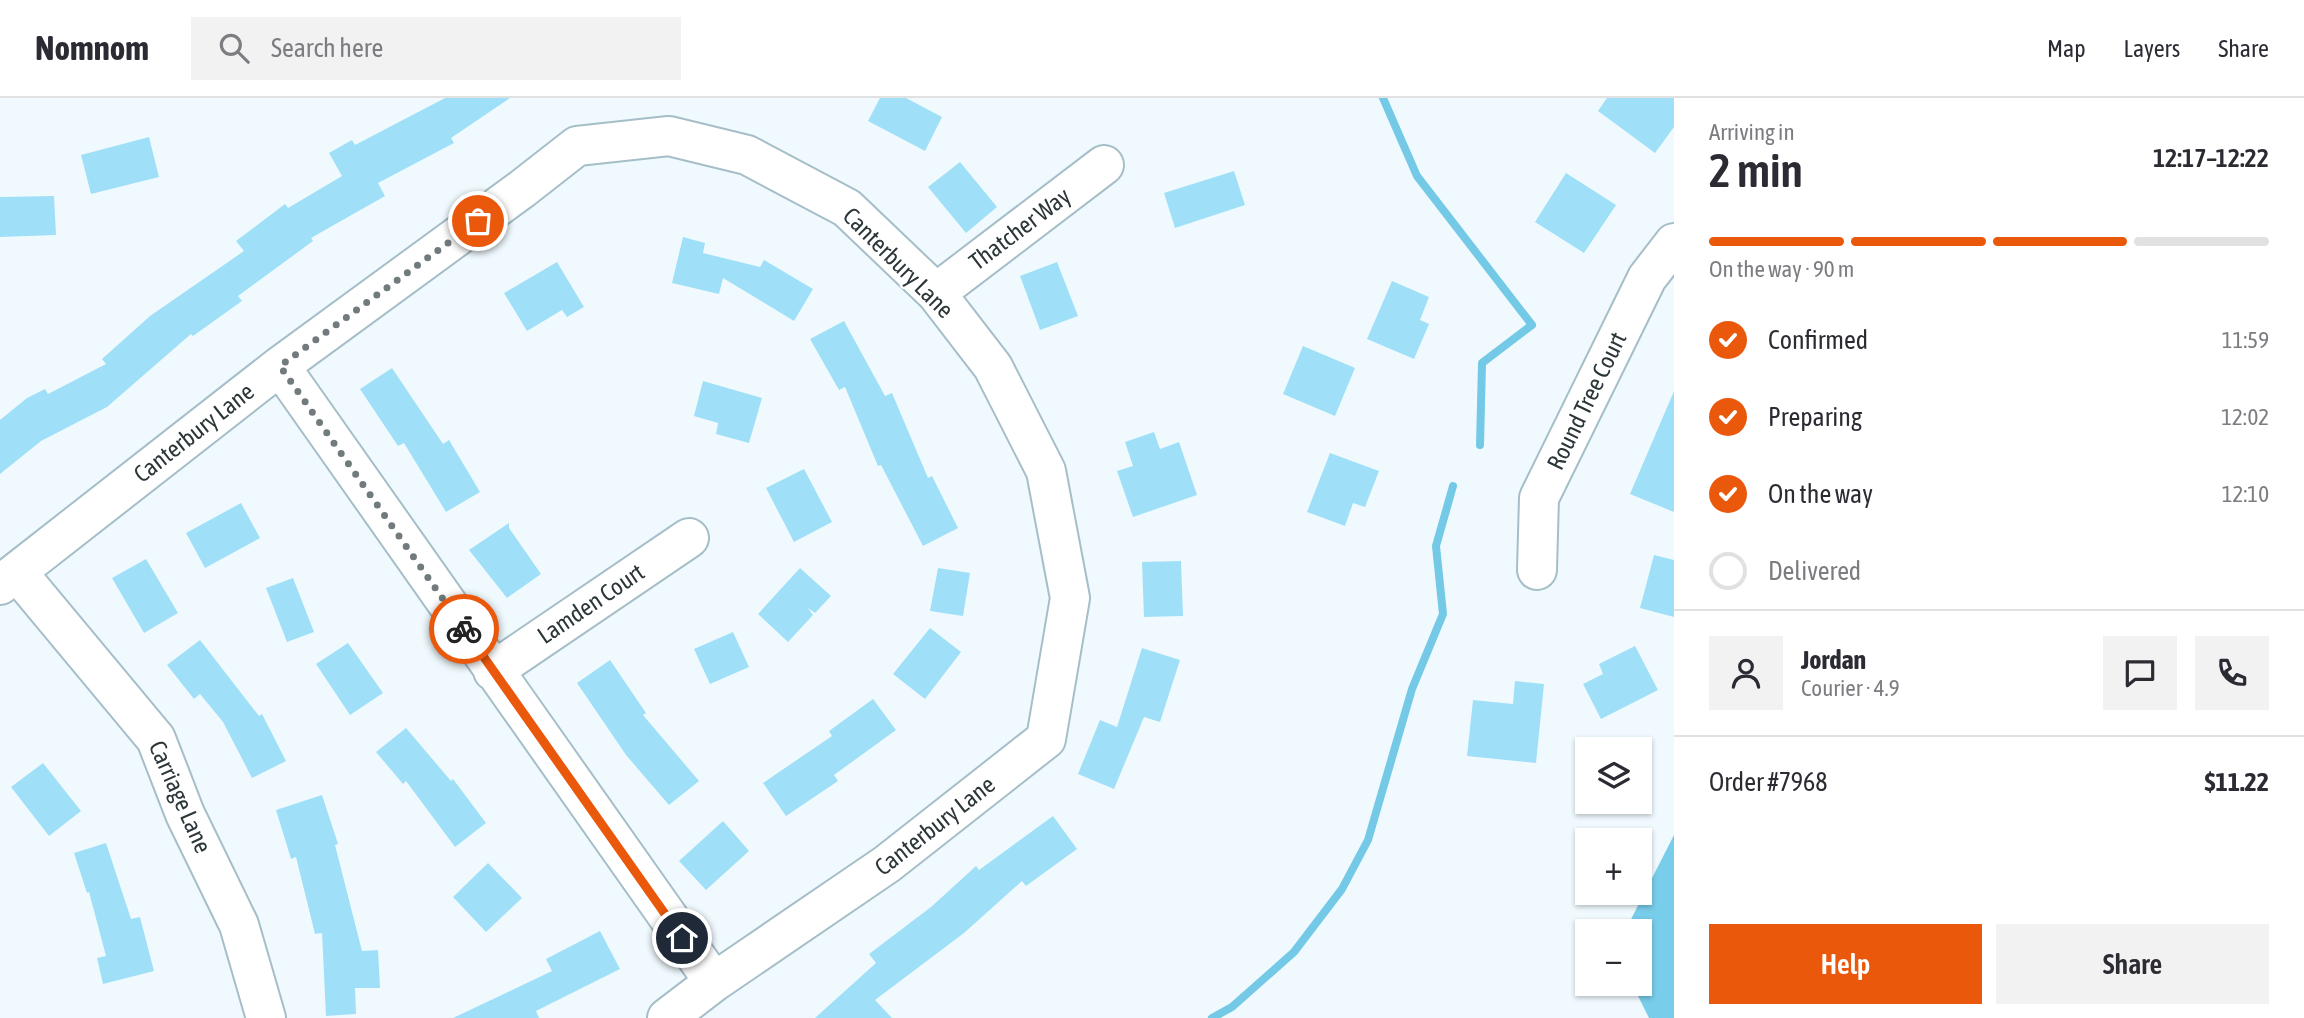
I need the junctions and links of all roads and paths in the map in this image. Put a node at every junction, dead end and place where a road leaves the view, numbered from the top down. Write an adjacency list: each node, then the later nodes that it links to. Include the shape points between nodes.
1 (1104, 165): 3 (street, Thatcher Way)
2 (1674, 243): 6 (street, Round Tree Court, via 1647,278 1539,498)
3 (936, 293): 4 (street, Canterbury Lane, via 847,208 747,155 668,136 577,146); 9 (street, Canterbury Lane, via 993,367 1046,471 1070,597 1046,740 887,864)
4 (280, 366): 7 (street, Canterbury Lane); 8 (street)
5 (689, 538): 8 (street, Lamden Court)
6 (1537, 570)
7 (9, 578): 10 (street, Carriage Lane, via 156,739 185,814 239,925)
8 (493, 671): 9 (street)
9 (714, 982): 11 (street, Canterbury Lane)
10 (266, 1018)
11 (667, 1018)

